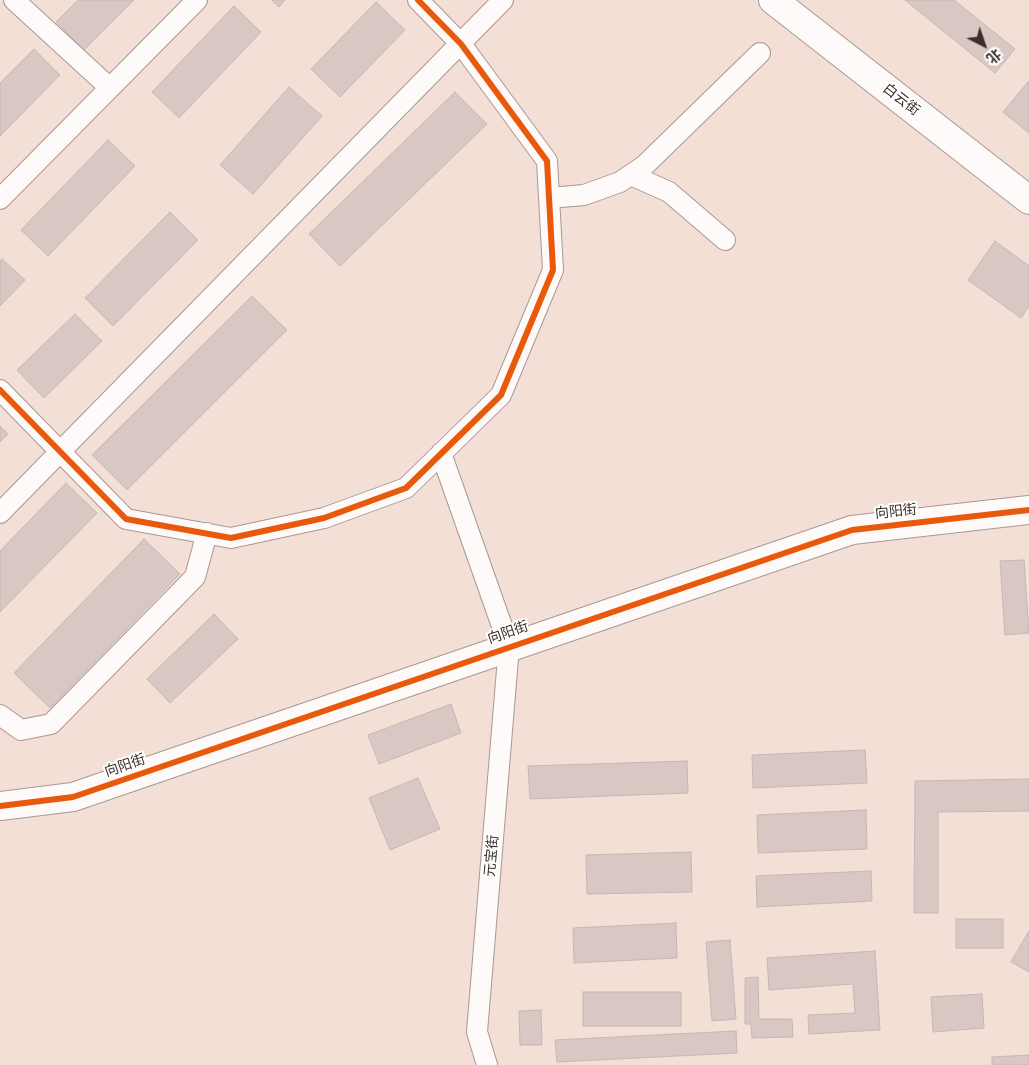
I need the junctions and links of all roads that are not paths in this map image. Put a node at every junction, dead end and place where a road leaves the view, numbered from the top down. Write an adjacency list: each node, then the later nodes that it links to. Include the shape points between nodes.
1 (14, 0): 8 (street)
2 (197, 0): 8 (street)
3 (418, 0): 6 (street)
4 (503, 0): 6 (street)
5 (773, 0): 12 (street, 白云街)
6 (461, 44): 10 (street, via 547,161); 15 (street)
7 (760, 53): 9 (street, via 645,166)
8 (110, 88): 11 (street)
9 (631, 175): 10 (street, via 584,195); 13 (street, via 670,192)
10 (549, 198): 16 (street, via 554,270 505,386 501,395)
11 (0, 199)
12 (1029, 200)
13 (724, 240)
14 (0, 390): 15 (street)
15 (61, 452): 18 (street); 19 (street, via 126,519)
16 (441, 453): 19 (street, via 406,488 324,518 231,538); 20 (street)
17 (1029, 510): 20 (street, 向阳街, via 852,530)
18 (0, 513)
19 (206, 533): 21 (street, via 195,578 51,724 21,730)
20 (509, 646): 22 (street, 向阳街, via 73,797); 23 (street, 元宝街, via 477,1032)
21 (0, 715)
22 (0, 806)
23 (487, 1065)

